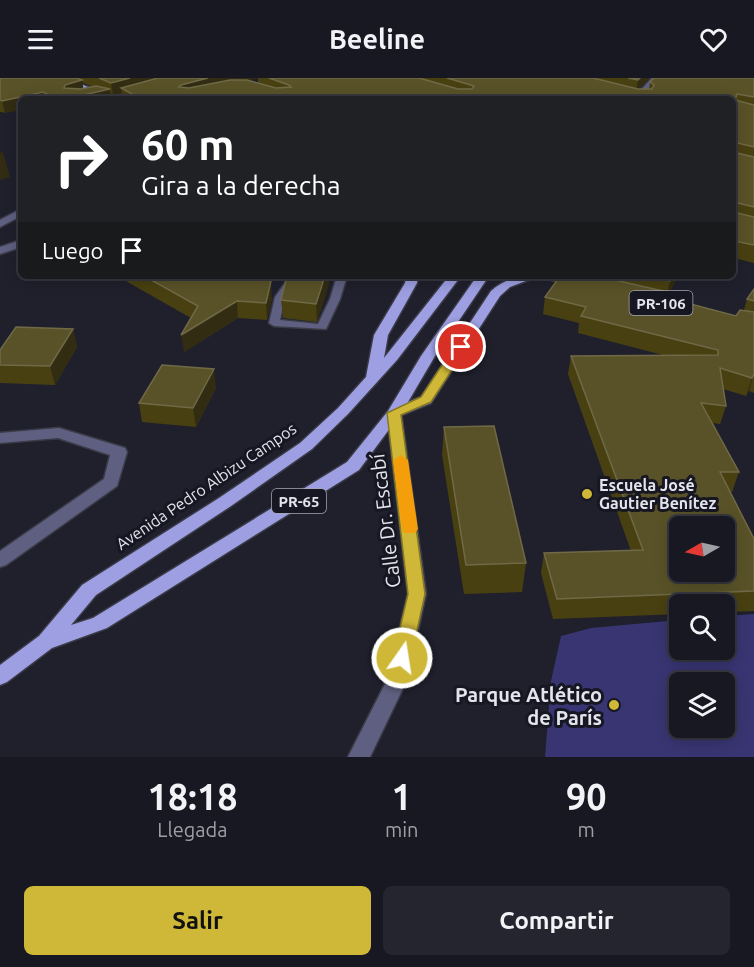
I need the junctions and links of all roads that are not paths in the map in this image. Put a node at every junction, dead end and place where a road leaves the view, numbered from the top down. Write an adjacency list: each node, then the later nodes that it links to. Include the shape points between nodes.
1 (78, 78): 3 (lane)
2 (656, 78): 9 (street)
3 (63, 79): 5 (main road)
4 (147, 90): 8 (lane)
5 (99, 93): 6 (street); 7 (main road)
6 (86, 96)
7 (106, 96)
8 (124, 96)
9 (642, 96)
10 (18, 214): 11 (street)
11 (0, 224)
12 (18, 244): 13 (street)
13 (0, 251)
14 (293, 279): 15 (lane, via 280,297 274,323 322,327)
15 (341, 279)
16 (412, 279): 22 (main road, via 381,336)
17 (453, 279): 22 (main road, Avenida Pedro Albizu Campos / PR-65)
18 (482, 279): 23 (main road, Avenida Pedro Albizu Campos / PR-65)
19 (524, 279): 23 (main road, via 495,294 426,400)
20 (564, 279): 21 (main road)
21 (591, 286)
22 (373, 378): 26 (main road, Avenida Pedro Albizu Campos / PR-65, via 306,446 89,590)
23 (394, 413): 26 (main road, Avenida Pedro Albizu Campos / PR-65, via 352,466 100,623); 28 (street, Calle Dr. Escabí, via 417,594 397,680)
24 (0, 438): 25 (street, via 59,433 119,452 111,482)
25 (0, 560)
26 (46, 642): 27 (main road, Avenida Pedro Albizu Campos / PR-65)
27 (0, 676)
28 (359, 757)

